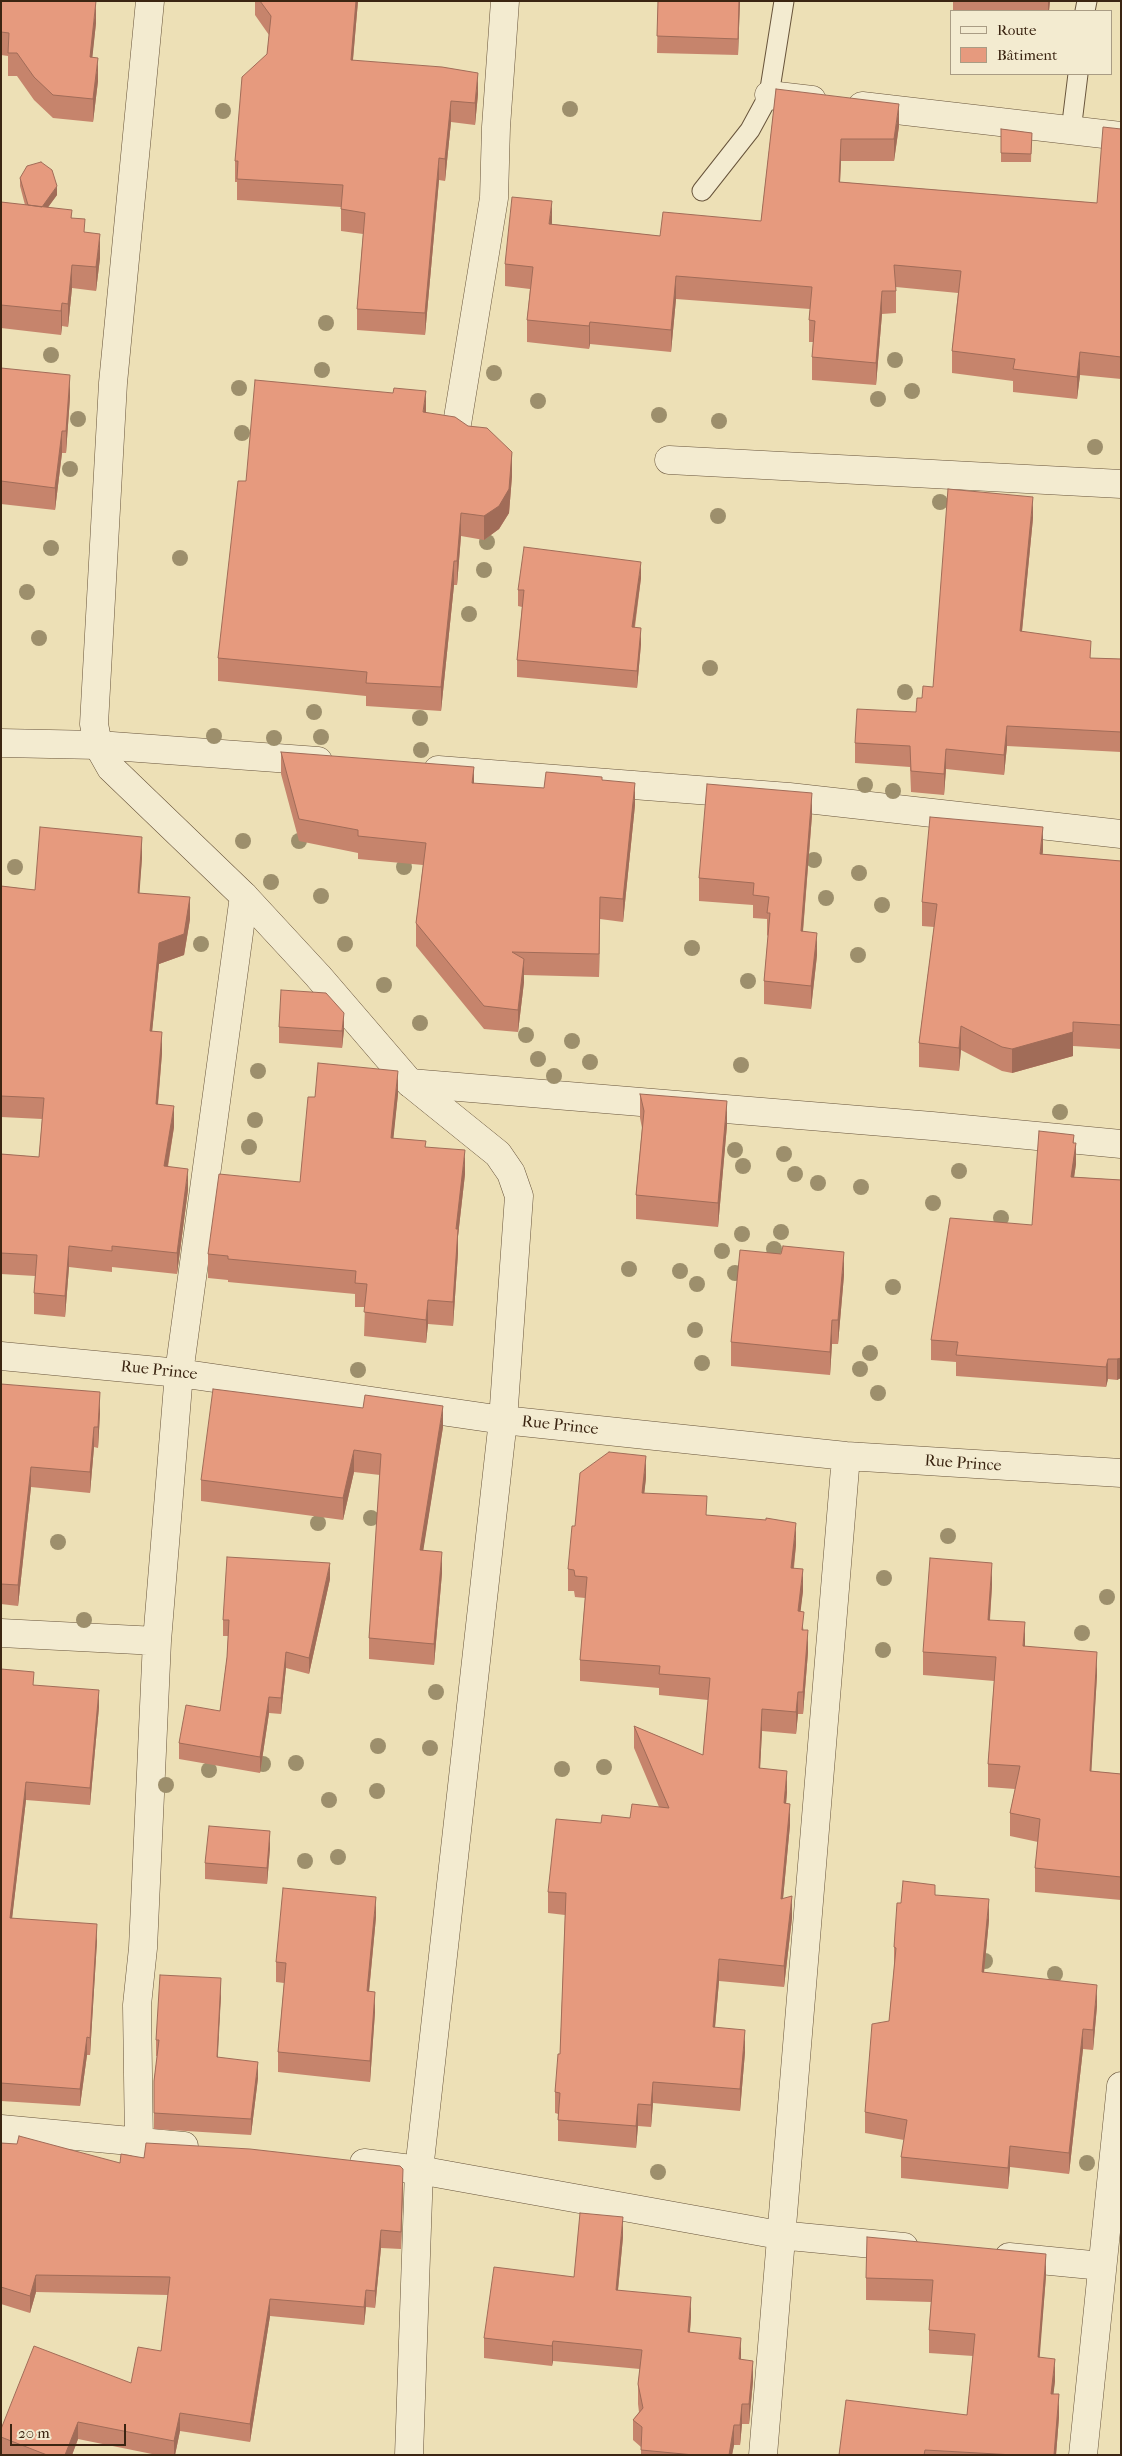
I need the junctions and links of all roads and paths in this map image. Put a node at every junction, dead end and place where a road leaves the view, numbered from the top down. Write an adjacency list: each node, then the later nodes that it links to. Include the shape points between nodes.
1 (150, 1): 13 (street, via 114,383 94,724)
2 (505, 1): 9 (street, via 494,198)
3 (784, 1): 5 (lane)
4 (1078, 75): 6 (lane)
5 (769, 95): 6 (street); 8 (lane, via 750,130)
6 (1071, 131): 7 (street)
7 (1121, 136)
8 (702, 191)
9 (457, 424)
10 (669, 460): 11 (street)
11 (1121, 484)
12 (1, 742): 13 (street)
13 (98, 745): 14 (street); 17 (street, via 111,768)
14 (345, 763)
15 (414, 769): 16 (street, via 789,797)
16 (1121, 834)
17 (244, 896): 18 (street, via 318,976); 21 (street)
18 (410, 1084): 19 (street); 22 (street, via 498,1154 511,1173 519,1196)
19 (1121, 1144)
20 (1, 1356): 21 (street, Rue Prince)
21 (179, 1373): 22 (street, Rue Prince); 26 (street)
22 (503, 1420): 23 (street, Rue Prince); 33 (street)
23 (846, 1456): 24 (street, Rue Prince); 34 (street)
24 (1121, 1473)
25 (1, 1632): 26 (street)
26 (156, 1641): 29 (street, via 143,1948 137,2005)
27 (1121, 2086): 32 (street)
28 (1, 2129): 29 (street)
29 (139, 2144): 30 (street)
30 (204, 2148)
31 (340, 2161): 33 (street)
32 (1117, 2163): 37 (street)
33 (418, 2170): 34 (street); 38 (street)
34 (779, 2235): 35 (street); 39 (street)
35 (926, 2249)
36 (985, 2255): 37 (street)
37 (1102, 2266): 40 (street)
38 (409, 2455)
39 (763, 2455)
40 (1083, 2455)

